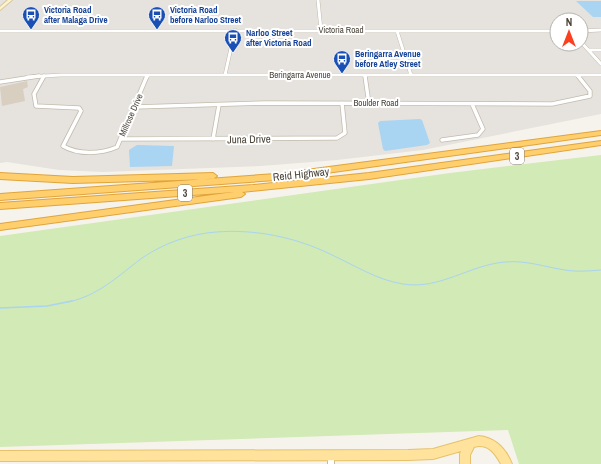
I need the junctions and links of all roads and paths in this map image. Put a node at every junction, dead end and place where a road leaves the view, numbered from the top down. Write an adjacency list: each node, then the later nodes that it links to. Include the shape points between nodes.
1 (6, 0): 4 (main road)
2 (10, 0): 5 (main road)
3 (318, 0): 7 (street)
4 (0, 5)
5 (0, 10)
6 (235, 30): 7 (street, Victoria Road); 9 (street, Victoria Road); 17 (street)
7 (321, 30): 10 (street, Victoria Road)
8 (601, 30): 12 (street)
9 (0, 31)
10 (397, 31): 11 (street, Victoria Road); 18 (street)
11 (549, 31)
12 (589, 31)
13 (589, 50): 14 (street); 15 (street)
14 (601, 50)
15 (601, 64)
16 (148, 75): 17 (street, Beringarra Avenue); 21 (street, Beringarra Avenue); 28 (street, Millrose Drive)
17 (225, 75): 22 (street, Beringarra Avenue)
18 (411, 75): 19 (street, Beringarra Avenue); 22 (street, Beringarra Avenue)
19 (577, 75): 20 (street, Beringarra Avenue); 26 (street, Boulder Road, via 590,91 590,96 552,104)
20 (601, 75)
21 (44, 76): 23 (street, Beringarra Avenue); 30 (street, Millrose Drive, via 34,94 36,106 75,107 81,111 63,144 65,148 106,152 117,147)
22 (365, 76): 25 (street)
23 (0, 82)
24 (342, 103): 25 (street, Boulder Road); 27 (street, Boulder Road); 31 (street, Juna Drive, via 345,133 337,138)
25 (369, 104): 26 (street, Boulder Road)
26 (472, 104): 32 (street, via 482,132 478,135)
27 (219, 105): 28 (street, Boulder Road); 31 (street)
28 (135, 108): 30 (street, Millrose Drive)
29 (601, 132): 34 (highway, Reid Highway / 3)
30 (121, 139): 31 (street, Juna Drive)
31 (213, 139)
32 (442, 140)
33 (601, 143): 35 (highway, Reid Highway / 3)
34 (360, 167): 36 (highway, via 135,179); 37 (highway, Reid Highway / 3, via 262,178)
35 (369, 176): 38 (highway, Reid Highway / 3, via 253,188); 39 (highway)
36 (0, 177)
37 (0, 197)
38 (0, 206)
39 (0, 227)
40 (470, 443): 42 (main road, via 433,454); 43 (main road, via 465,454); 44 (main road, via 486,442 494,446 502,452)
41 (0, 456): 42 (main road)
42 (331, 460)
43 (465, 464)
44 (507, 464)

